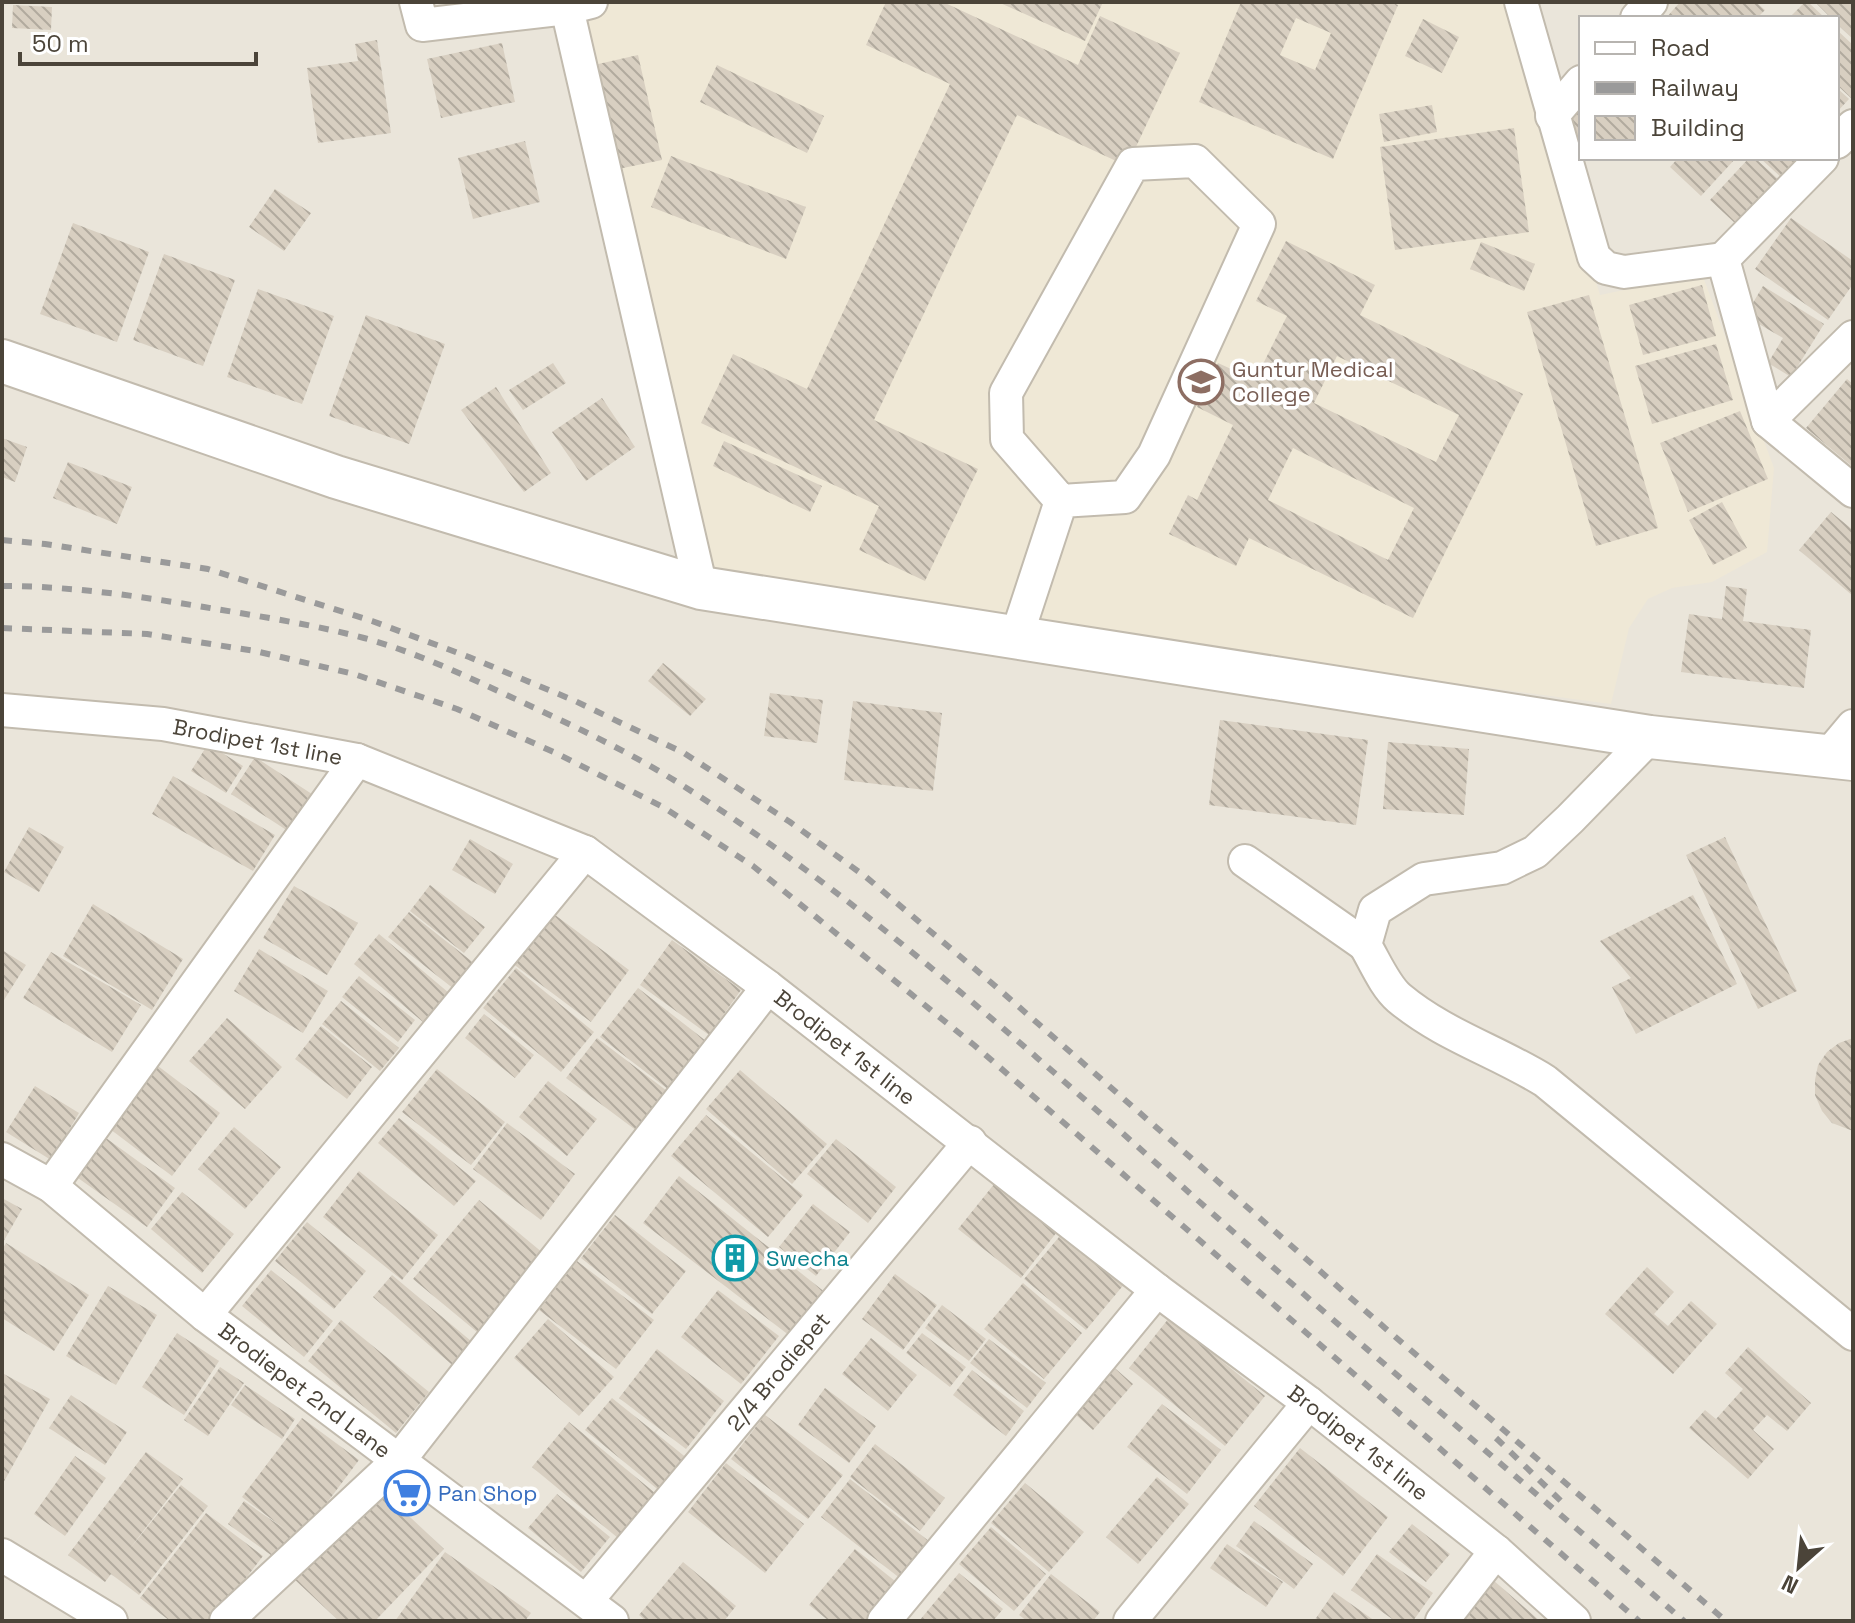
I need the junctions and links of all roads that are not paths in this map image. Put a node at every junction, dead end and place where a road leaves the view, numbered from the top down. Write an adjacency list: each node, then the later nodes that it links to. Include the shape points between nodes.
1 (416, 2): 3 (street, via 422,25)
2 (1521, 2): 5 (street)
3 (579, 5): 13 (street)
4 (1579, 84): 5 (street)
5 (1552, 116): 7 (street, via 1594,257 1606,268 1624,272)
6 (1820, 160): 7 (street)
7 (1723, 259): 10 (street)
8 (1853, 337): 10 (street)
9 (2, 361): 13 (street, via 336,477)
10 (1768, 421): 11 (street)
11 (1853, 491)
12 (1061, 501): 12 (street, via 1125,497 1154,455 1259,224 1195,161 1133,164 1006,393 1007,439); 14 (street)
13 (701, 588): 14 (street)
14 (1016, 638): 16 (street)
15 (2, 710): 18 (street, Brodipet 1st line, via 163,724)
16 (1650, 737): 17 (street); 21 (street, via 1535,852 1502,868 1424,879 1375,910)
17 (1844, 747)
18 (357, 760): 19 (street, Brodipet 1st line); 25 (street)
19 (585, 852): 22 (street, Brodipet 1st line); 27 (street)
20 (1245, 861): 21 (street)
21 (1365, 945): 28 (street, via 1396,996 1457,1038 1510,1059 1545,1081)
22 (768, 987): 23 (street, Brodipet 1st line); 30 (street)
23 (970, 1142): 26 (street, Brodipet 1st line); 33 (street, 2/4 Brodiepet)
24 (2, 1159): 25 (street, Brodiepet 2nd Lane)
25 (51, 1186): 27 (street, Brodiepet 2nd Lane)
26 (1157, 1290): 29 (street, Brodipet 1st line); 37 (street)
27 (205, 1315): 30 (street, Brodiepet 2nd Lane)
28 (1853, 1334)
29 (1309, 1403): 31 (street, Brodipet 1st line); 38 (street)
30 (400, 1459): 33 (street, Brodiepet 2nd Lane); 35 (street)
31 (1496, 1551): 39 (street); 40 (street, Brodipet 1st line)
32 (2, 1555): 34 (street)
33 (587, 1600): 36 (street, Brodiepet 2nd Lane)
34 (111, 1621)
35 (226, 1621)
36 (612, 1621)
37 (884, 1621)
38 (1130, 1621)
39 (1442, 1621)
40 (1574, 1621)

